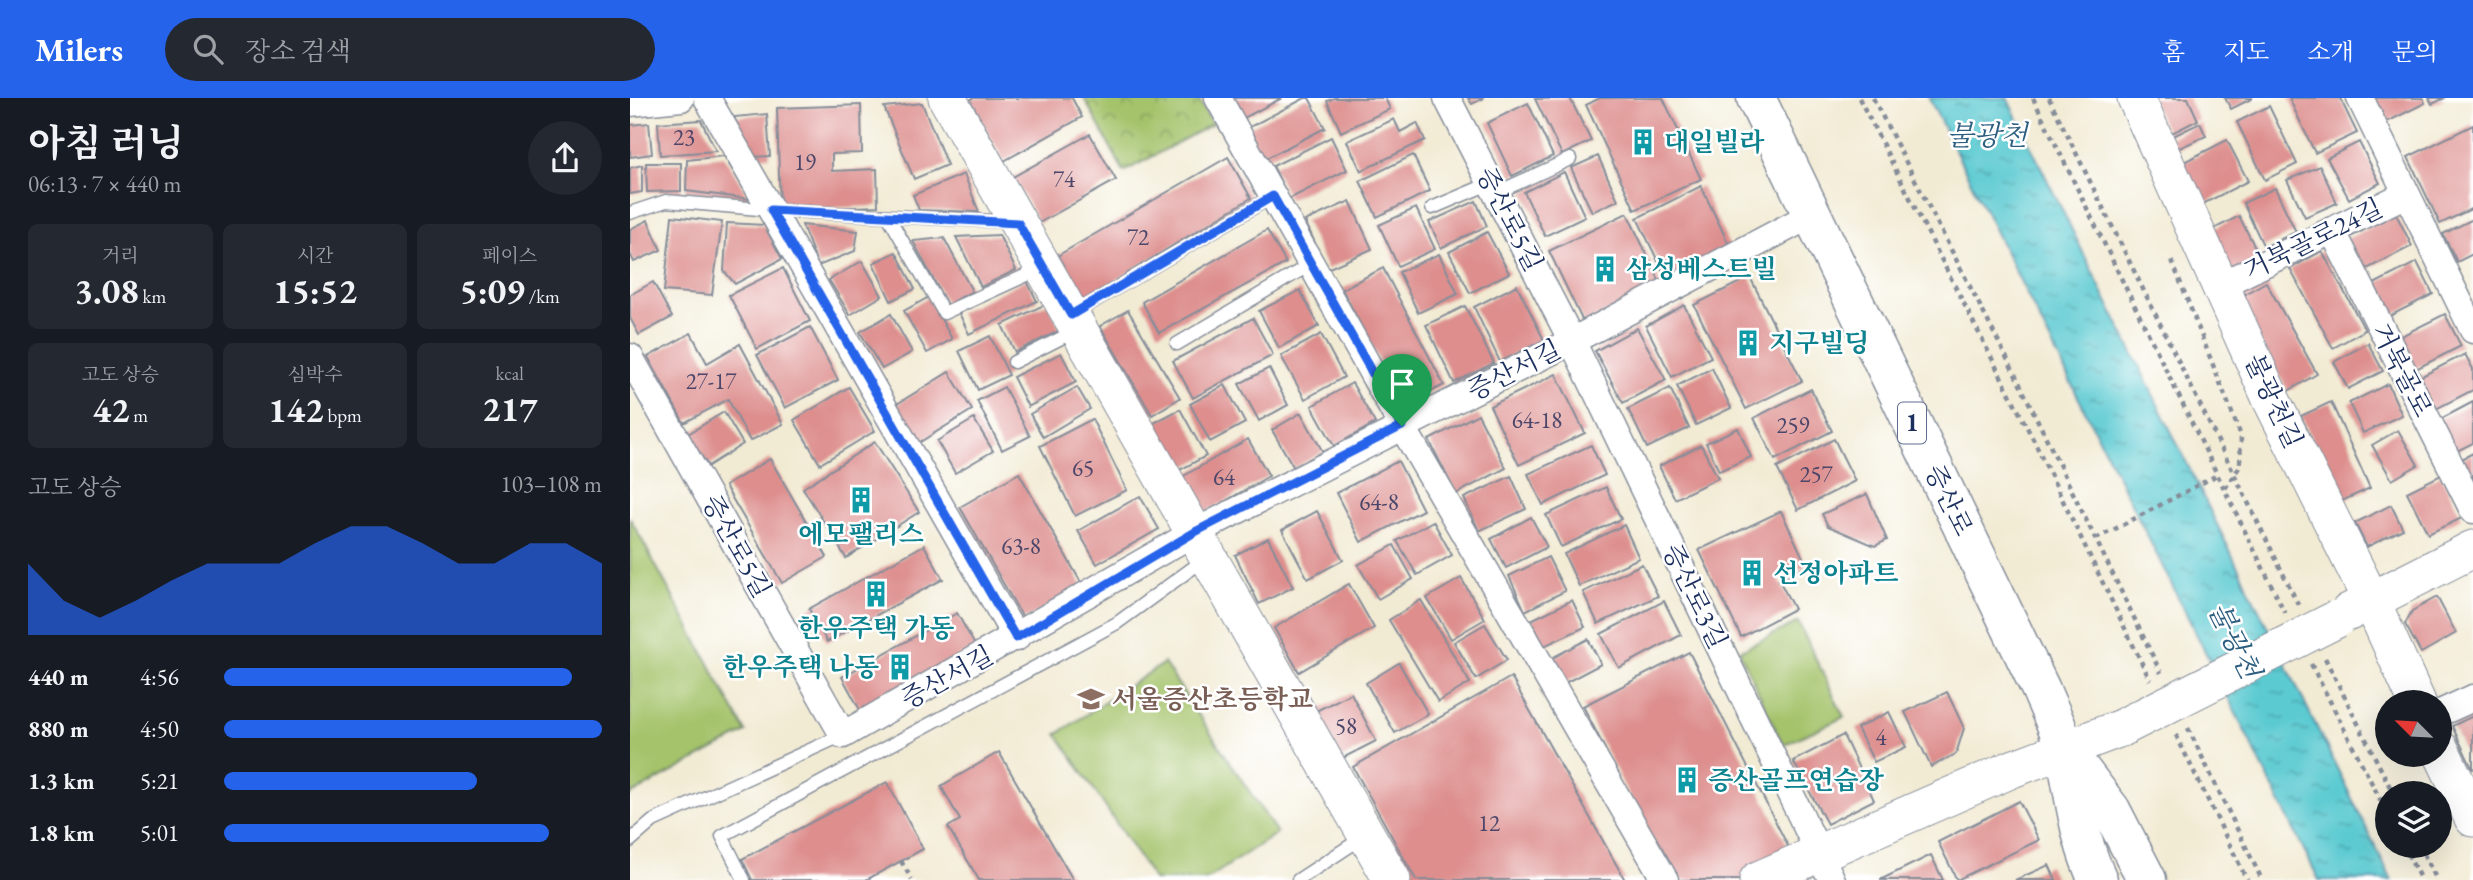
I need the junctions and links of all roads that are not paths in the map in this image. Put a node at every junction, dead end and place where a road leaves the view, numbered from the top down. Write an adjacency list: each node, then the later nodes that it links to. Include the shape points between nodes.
1 (681, 98): 9 (street)
2 (707, 98): 15 (street)
3 (947, 98): 19 (street)
4 (1218, 98): 13 (street)
5 (1447, 98): 11 (street, 증산로5길)
6 (1756, 98): 17 (main road, 증산로 / 1)
7 (2136, 98): 23 (street, 불광천길)
8 (2360, 98): 12 (street, 거북골로24길)
9 (630, 103)
10 (1570, 159): 11 (lane)
11 (1493, 188): 14 (lane); 27 (street, 증산로5길)
12 (2406, 194): 20 (street, 거북골로24길); 24 (street, 거북골로24길)
13 (1273, 196): 21 (street); 25 (lane)
14 (1432, 208)
15 (771, 210): 16 (lane, via 666,201); 18 (lane); 36 (street)
16 (630, 213)
17 (1811, 215): 27 (street); 41 (main road, 증산로 / 1)
18 (888, 216): 19 (lane); 22 (lane, via 944,313)
19 (1018, 223): 22 (street)
20 (2332, 230): 23 (street, 거북골로24길); 32 (street, 거북골로)
21 (1311, 264): 28 (lane); 31 (street)
22 (1044, 267): 25 (street)
23 (2221, 285): 35 (street, 불광천길)
24 (2467, 301): 26 (street, 거북골로24길)
25 (1075, 322): 30 (lane); 33 (street)
26 (2473, 330)
27 (1572, 341): 31 (street, 증산서길); 46 (street, 증산로3길)
28 (1178, 344)
29 (630, 356): 40 (street, 증산로5길)
30 (1014, 362)
31 (1402, 426): 33 (street, 증산서길); 50 (street)
32 (2473, 510)
33 (1202, 544): 36 (street, 증산서길); 44 (street); 47 (lane, via 1117,623 722,836)
34 (2473, 549): 35 (street)
35 (2371, 600): 37 (street, 불광천길); 41 (street, bridge, via 2328,633 2121,728)
36 (1016, 638): 40 (street, 증산서길)
37 (2412, 690)
38 (2473, 698): 39 (street)
39 (2452, 708)
40 (844, 735): 45 (lane, via 653,821)
41 (2065, 748): 46 (street); 52 (main road, 증산로 / 1, via 2078,825); 53 (main road, 증산로 / 1, via 2111,810)
42 (2449, 767): 43 (street)
43 (2473, 818)
44 (1368, 834): 48 (lane); 49 (street)
45 (630, 841)
46 (1825, 866): 51 (street)
47 (744, 880)
48 (1298, 880)
49 (1392, 880)
50 (1665, 880)
51 (1758, 880)
52 (2098, 880)
53 (2147, 880)

